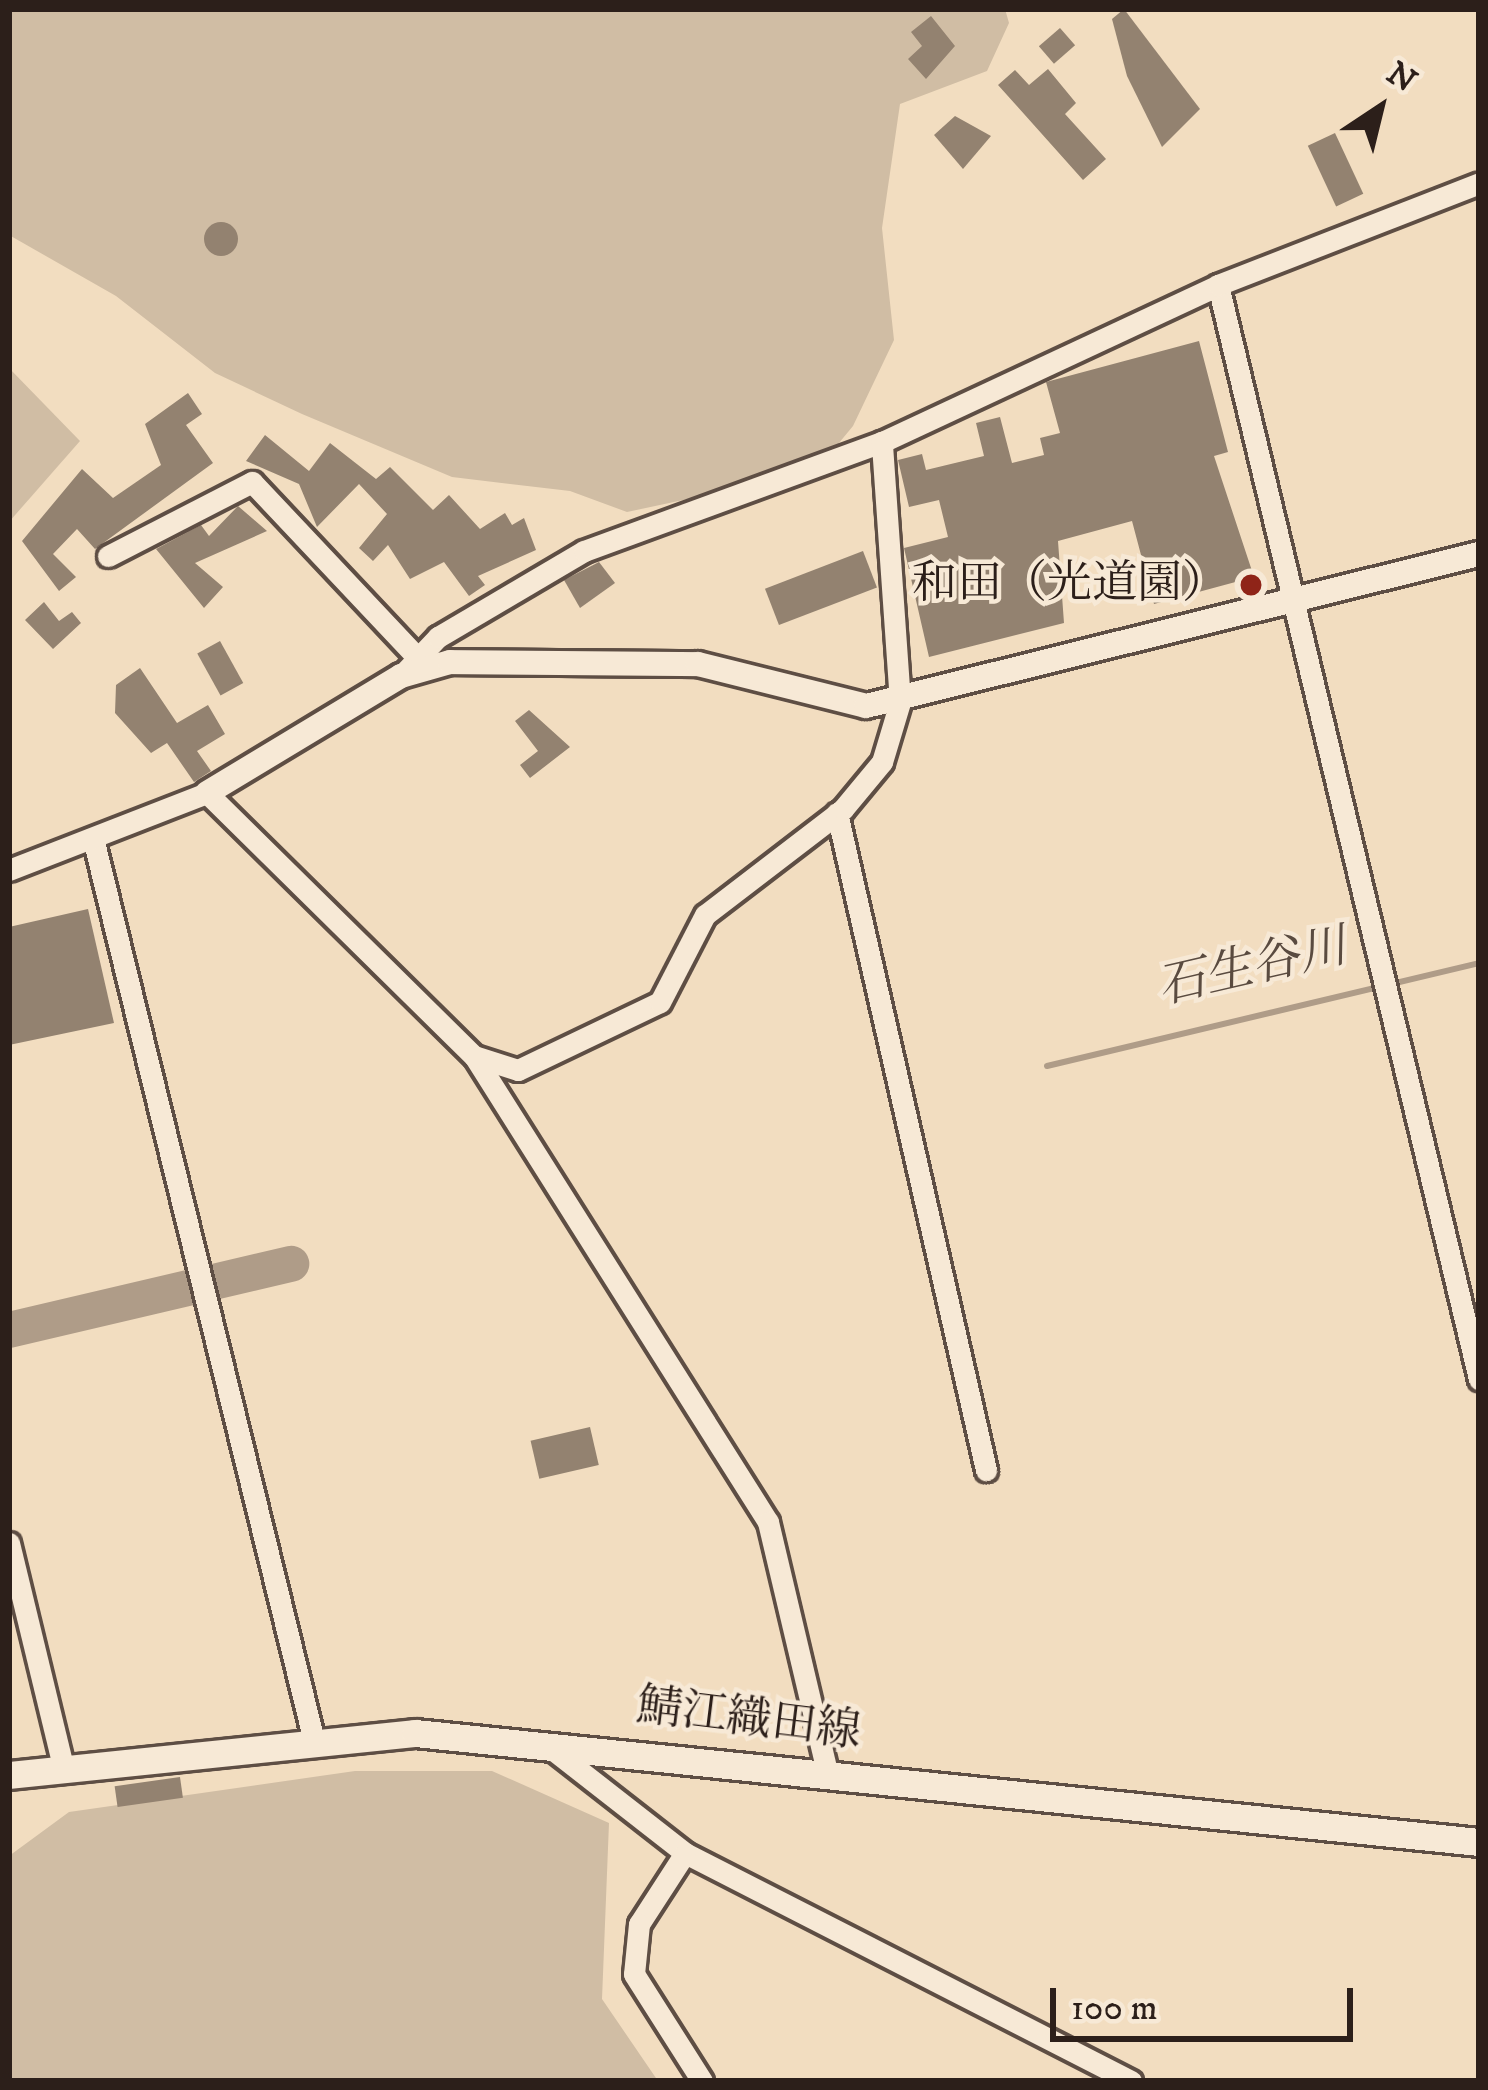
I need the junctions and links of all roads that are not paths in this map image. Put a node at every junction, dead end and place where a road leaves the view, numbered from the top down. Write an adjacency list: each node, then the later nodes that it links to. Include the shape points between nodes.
1 (1479, 183): 2 (street)
2 (1218, 285): 3 (street); 6 (street)
3 (882, 442): 7 (street, via 584,551); 8 (street)
4 (1479, 554): 6 (street)
5 (108, 556): 7 (street, via 252,482)
6 (1288, 594): 8 (street); 14 (street)
7 (408, 666): 8 (street, via 635,659 698,664 832,704); 9 (street)
8 (900, 702): 10 (street, via 883,762)
9 (207, 794): 11 (street); 13 (street)
10 (837, 814): 13 (street, via 705,915 660,1002 518,1070); 15 (street)
11 (93, 838): 12 (street); 18 (street)
12 (9, 870)
13 (474, 1056): 20 (street, via 768,1522)
14 (1479, 1379)
15 (986, 1470)
16 (9, 1543): 19 (street)
17 (538, 1738): 18 (main road, 鯖江織田線); 20 (main road, 鯖江織田線); 23 (street)
18 (314, 1741): 19 (main road, 鯖江織田線)
19 (64, 1769): 21 (main road, 鯖江織田線)
20 (827, 1772): 22 (main road, 鯖江織田線)
21 (9, 1775)
22 (1479, 1842)
23 (686, 1853): 24 (street, via 640,1924 634,1975); 25 (street)
24 (702, 2081)
25 (1131, 2081)

